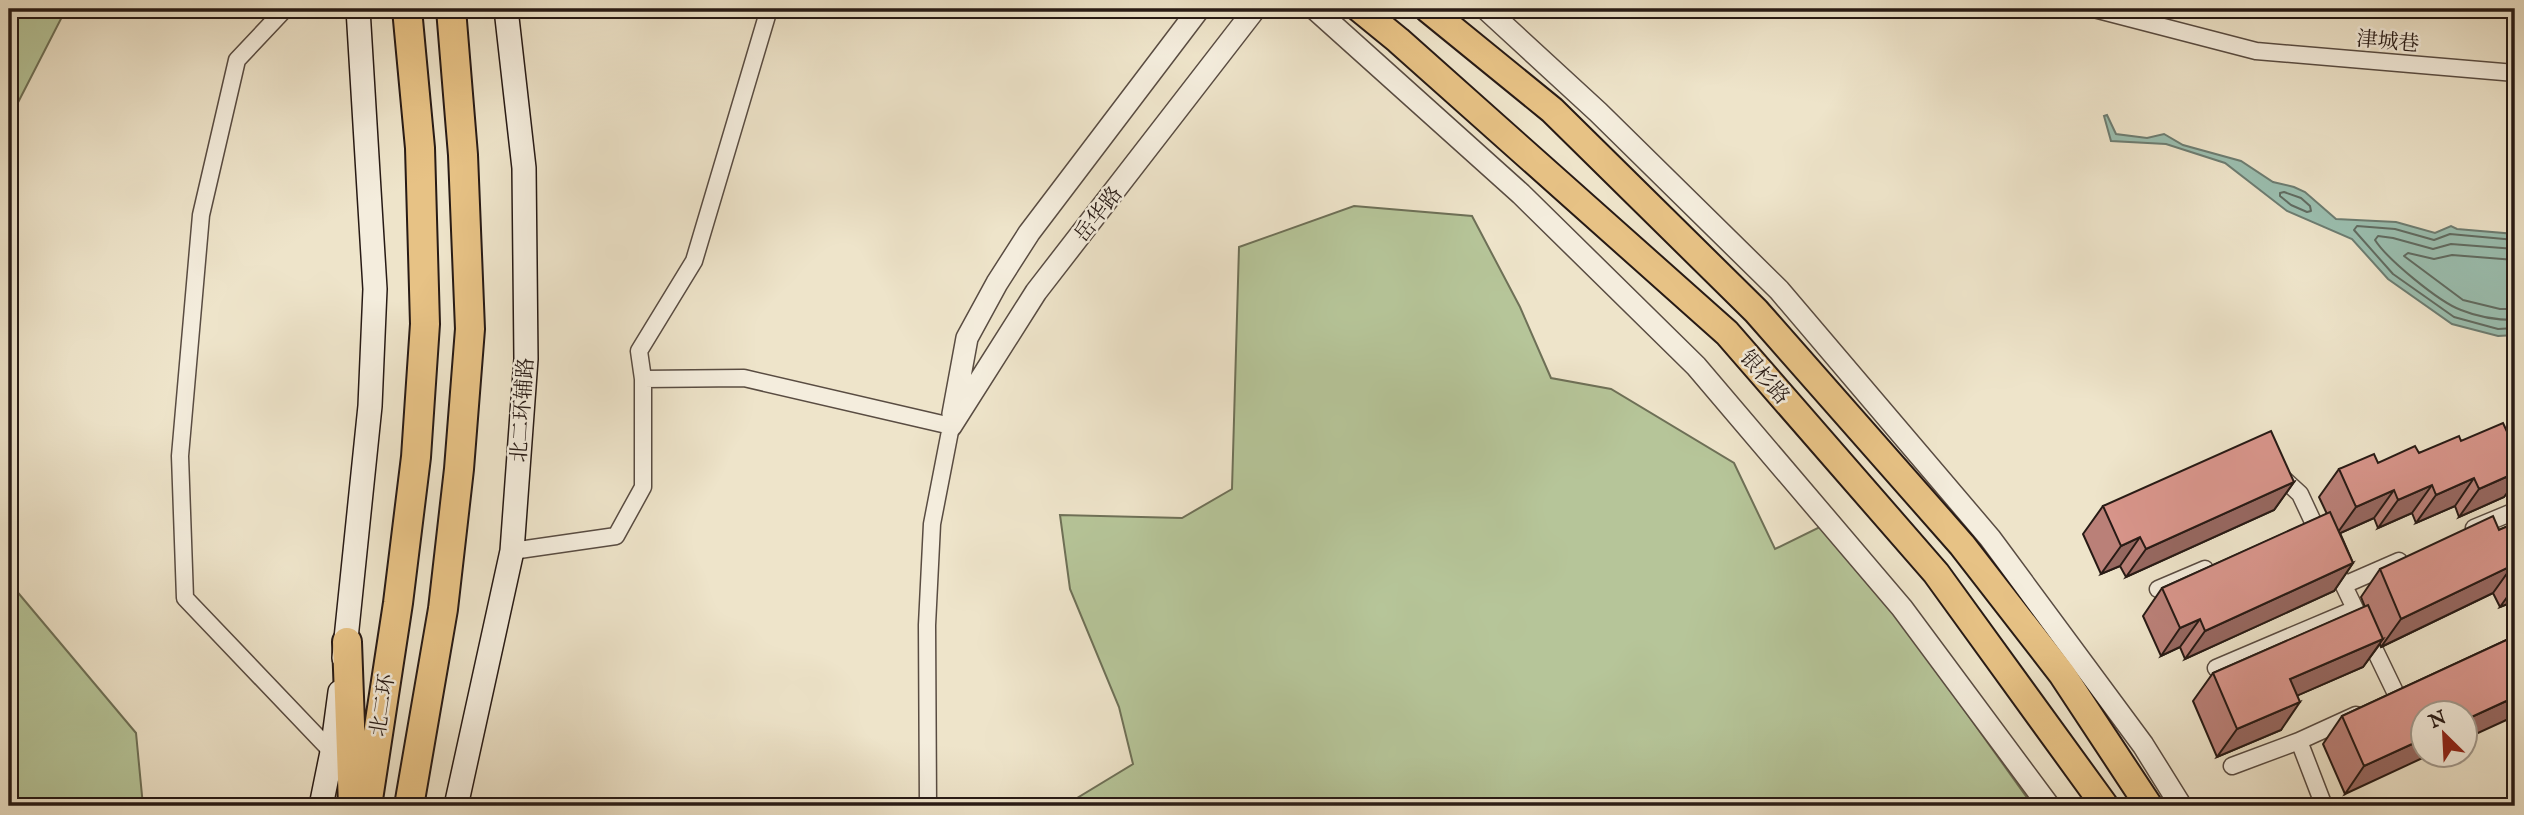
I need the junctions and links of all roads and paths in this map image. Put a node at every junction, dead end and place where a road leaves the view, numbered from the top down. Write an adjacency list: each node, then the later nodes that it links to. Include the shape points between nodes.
1 (285, 9): 29 (street, via 237,60 201,215 180,456 185,598)
2 (358, 9): 26 (main road, via 375,289 370,406)
3 (407, 9): 33 (highway, 北二环, via 421,148 425,324 416,457)
4 (450, 9): 34 (highway, 北二环, via 463,155 470,329 443,609)
5 (506, 9): 20 (main road, 北二环辅路, via 524,168 526,359)
6 (769, 9): 15 (street, via 694,261 639,351)
7 (1199, 9): 16 (street, 岳华路, via 1029,233 997,284 967,338)
8 (1255, 9): 16 (street, 岳华路, via 1036,292)
9 (1315, 9): 37 (street, via 1521,194 1696,366 1902,608)
10 (1360, 9): 38 (main road, 银杉路, via 1727,333 1936,573)
11 (1428, 9): 39 (main road, 银杉路, via 1552,110 1756,311 1962,545 2062,674)
12 (1486, 9): 40 (street, via 1779,290 1990,538 2143,745)
13 (2094, 9): 14 (street, 津城巷, via 2256,51)
14 (2515, 73)
15 (643, 379): 16 (street, via 744,378); 20 (street, via 643,487 616,536)
16 (951, 426): 36 (street, 岳华路, via 932,524 927,625)
17 (2265, 464): 23 (street, via 2300,494 2307,525)
18 (2515, 511): 19 (street)
19 (2454, 537)
20 (512, 551): 35 (main road, 北二环辅路)
21 (2417, 553): 23 (street)
22 (2218, 564): 24 (street)
23 (2344, 585): 25 (street)
24 (2158, 589)
25 (2356, 609): 27 (street); 28 (street, via 2391,699)
26 (346, 642): 29 (main road); 32 (highway)
27 (2216, 668)
28 (2299, 740): 30 (street); 41 (street)
29 (332, 752): 31 (main road)
30 (2232, 766)
31 (321, 806)
32 (354, 806)
33 (366, 806)
34 (409, 806)
35 (456, 806)
36 (928, 806)
37 (2049, 806)
38 (2105, 806)
39 (2149, 806)
40 (2181, 806)
41 (2325, 806)

